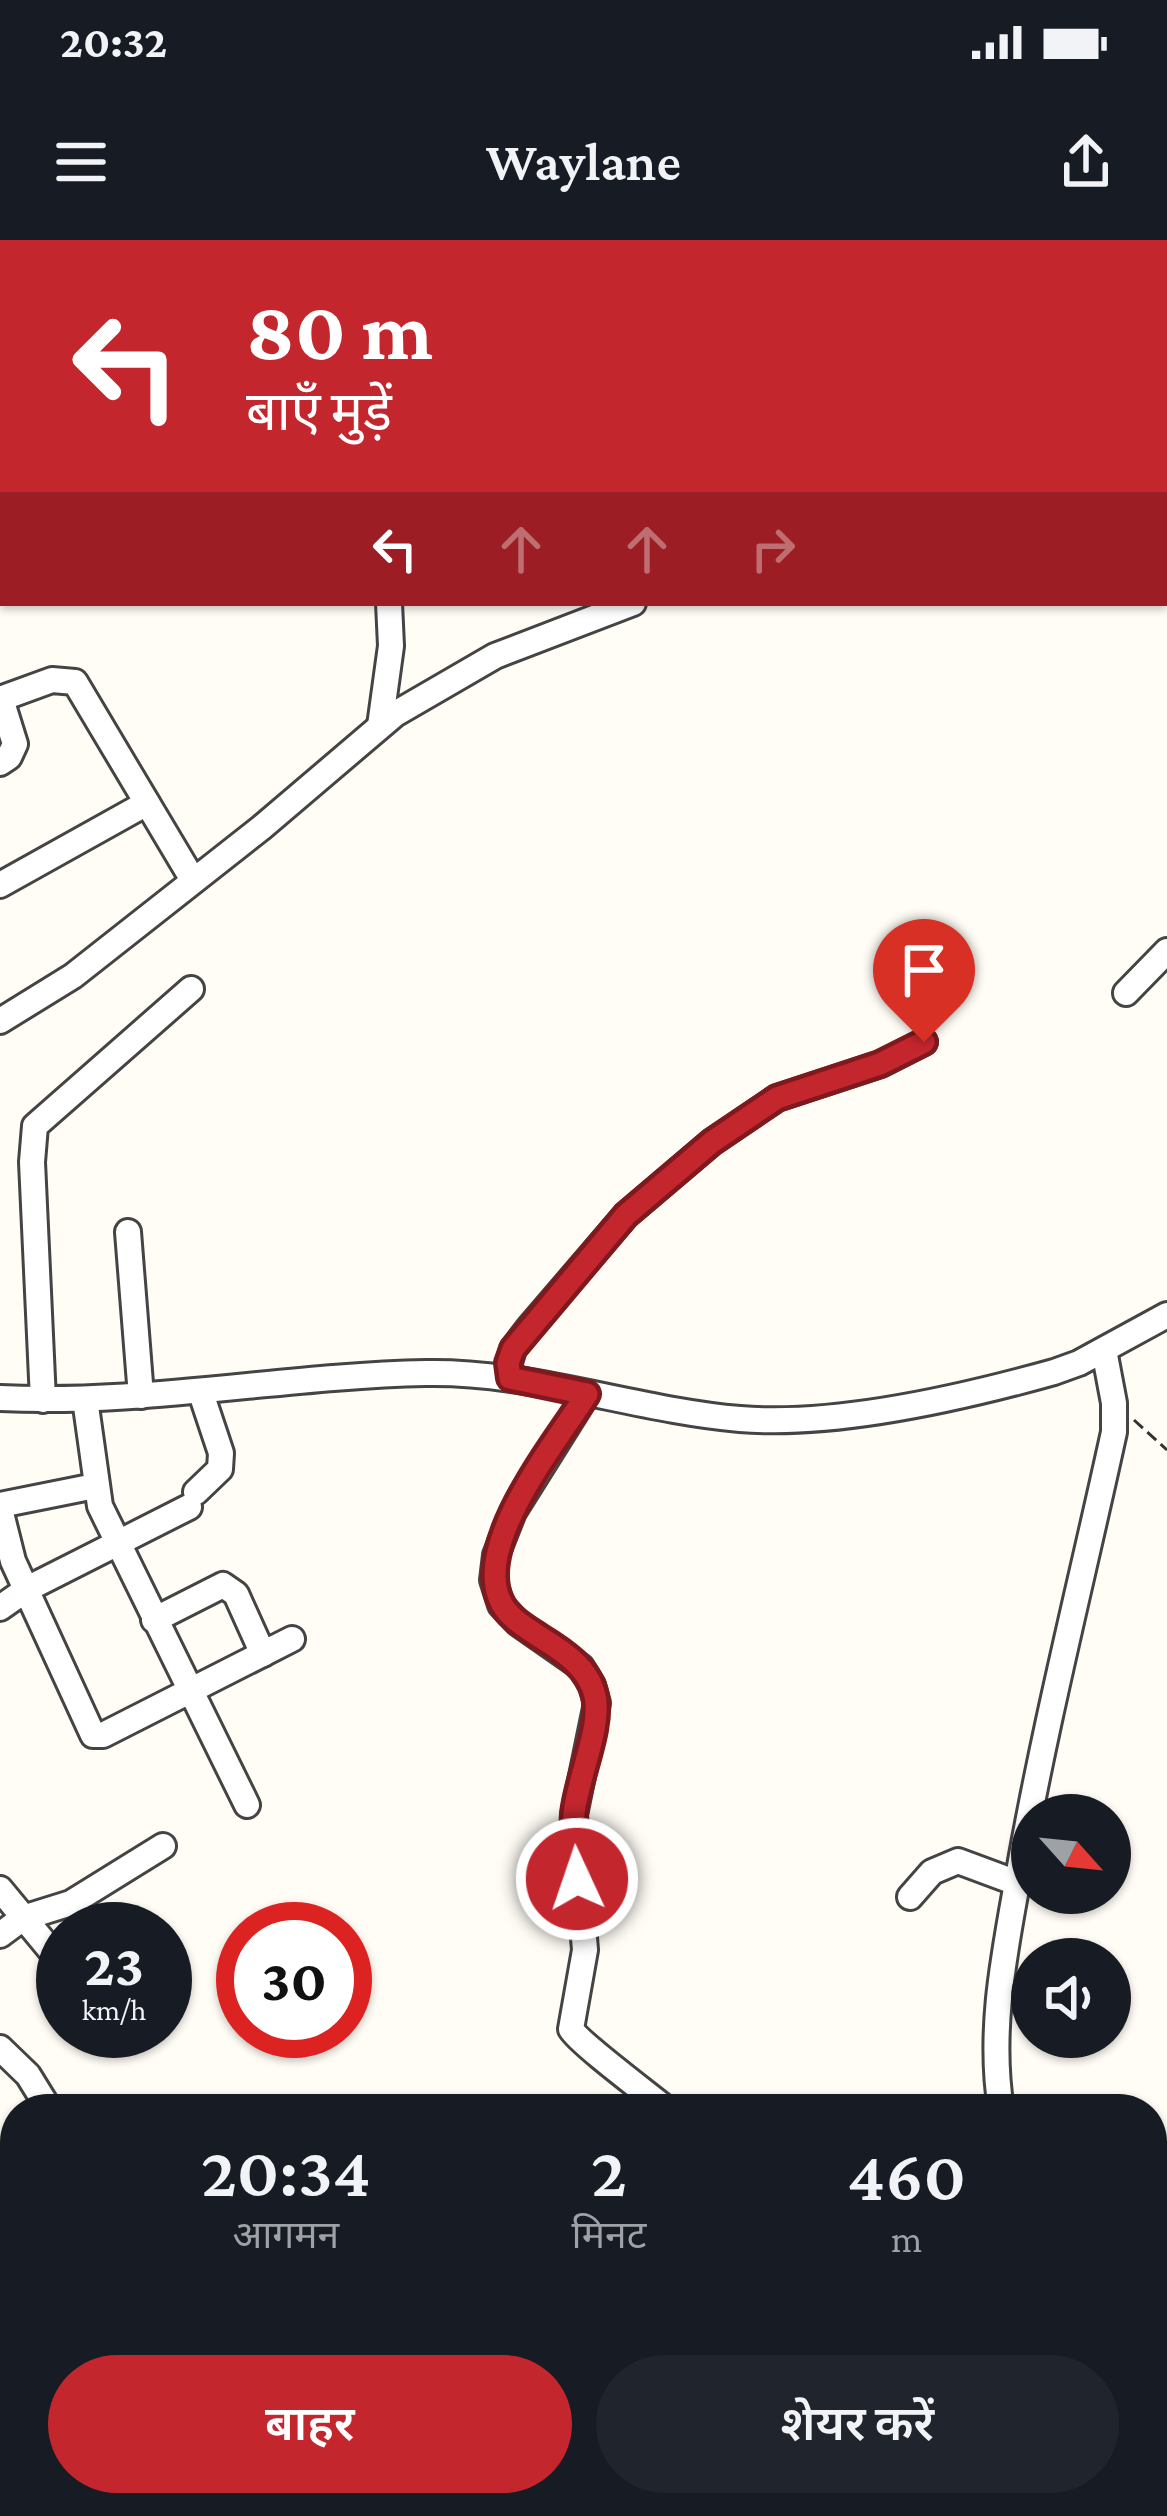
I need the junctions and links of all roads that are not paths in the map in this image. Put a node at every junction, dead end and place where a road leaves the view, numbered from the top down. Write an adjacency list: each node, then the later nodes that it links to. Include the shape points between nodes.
1 (389, 606): 4 (street)
2 (625, 606): 4 (street, via 495,656)
3 (0, 699): 5 (street, via 14,744); 6 (street, via 52,680 75,682)
4 (380, 726): 7 (street)
5 (0, 763)
6 (147, 803): 7 (street); 8 (street)
7 (193, 880): 12 (street, via 73,976)
8 (0, 886)
9 (1167, 950): 11 (street)
10 (191, 988): 23 (street, via 35,1126)
11 (1126, 993)
12 (0, 1021)
13 (924, 1042): 17 (street, via 777,1098 712,1142 626,1215 529,1328 513,1349)
14 (128, 1232): 20 (street)
15 (1167, 1315): 16 (street)
16 (1104, 1350): 19 (street, via 1015,1383 788,1420 701,1415); 33 (street, via 1114,1432)
17 (510, 1378): 18 (street, via 429,1373); 19 (street)
18 (201, 1393): 20 (street); 26 (street, via 220,1469 193,1500)
19 (587, 1394): 45 (street, via 513,1512 493,1580 518,1623 581,1667 592,1684 597,1703 574,1815 585,1950 571,2029)
20 (141, 1396): 22 (street)
21 (0, 1398): 23 (street)
22 (86, 1399): 23 (street); 24 (street)
23 (43, 1400)
24 (95, 1486): 25 (street); 26 (street)
25 (1, 1521): 27 (street)
26 (116, 1544): 27 (street); 29 (street)
27 (27, 1589): 28 (street); 32 (street, via 93,1735)
28 (0, 1608)
29 (154, 1620): 31 (street, via 216,1587 231,1588); 32 (street)
30 (292, 1640): 31 (street)
31 (263, 1654): 32 (street)
32 (190, 1691): 34 (street)
33 (1033, 1794)
34 (247, 1805)
35 (164, 1846): 40 (street, via 71,1903)
36 (1011, 1881): 38 (street, via 958,1861 932,1872)
37 (0, 1888): 40 (street)
38 (910, 1897)
39 (1012, 1914): 46 (street, via 998,1994)
40 (23, 1918): 41 (street); 42 (street)
41 (36, 1933)
42 (0, 1934)
43 (0, 2048): 44 (street)
44 (40, 2094)
45 (649, 2094)
46 (998, 2094)

